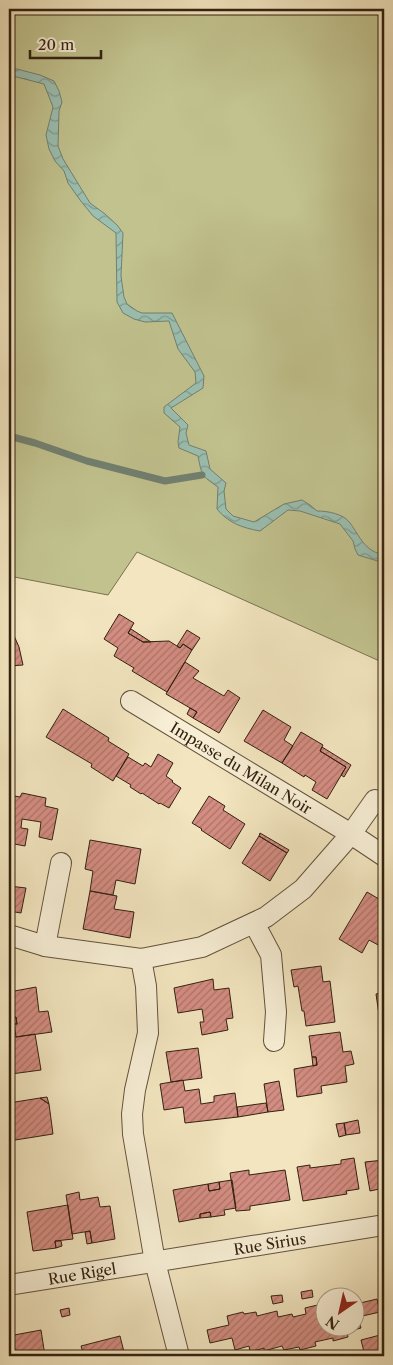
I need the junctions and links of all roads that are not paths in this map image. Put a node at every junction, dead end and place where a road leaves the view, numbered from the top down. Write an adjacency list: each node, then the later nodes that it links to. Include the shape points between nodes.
1 (131, 702): 3 (street, Impasse du Milan Noir)
2 (374, 800): 3 (street)
3 (351, 834): 4 (street, Impasse du Milan Noir); 6 (street, via 303,889)
4 (384, 856)
5 (61, 863): 8 (street)
6 (254, 923): 9 (street, via 202,947); 10 (street, via 271,955 276,1012)
7 (9, 935): 8 (street)
8 (45, 946): 9 (street)
9 (141, 959): 12 (street, via 148,1033 132,1114)
10 (274, 1041)
11 (384, 1225): 12 (street, Rue Sirius)
12 (155, 1262): 13 (street, Rue Rigel); 14 (street)
13 (9, 1286)
14 (179, 1356)

